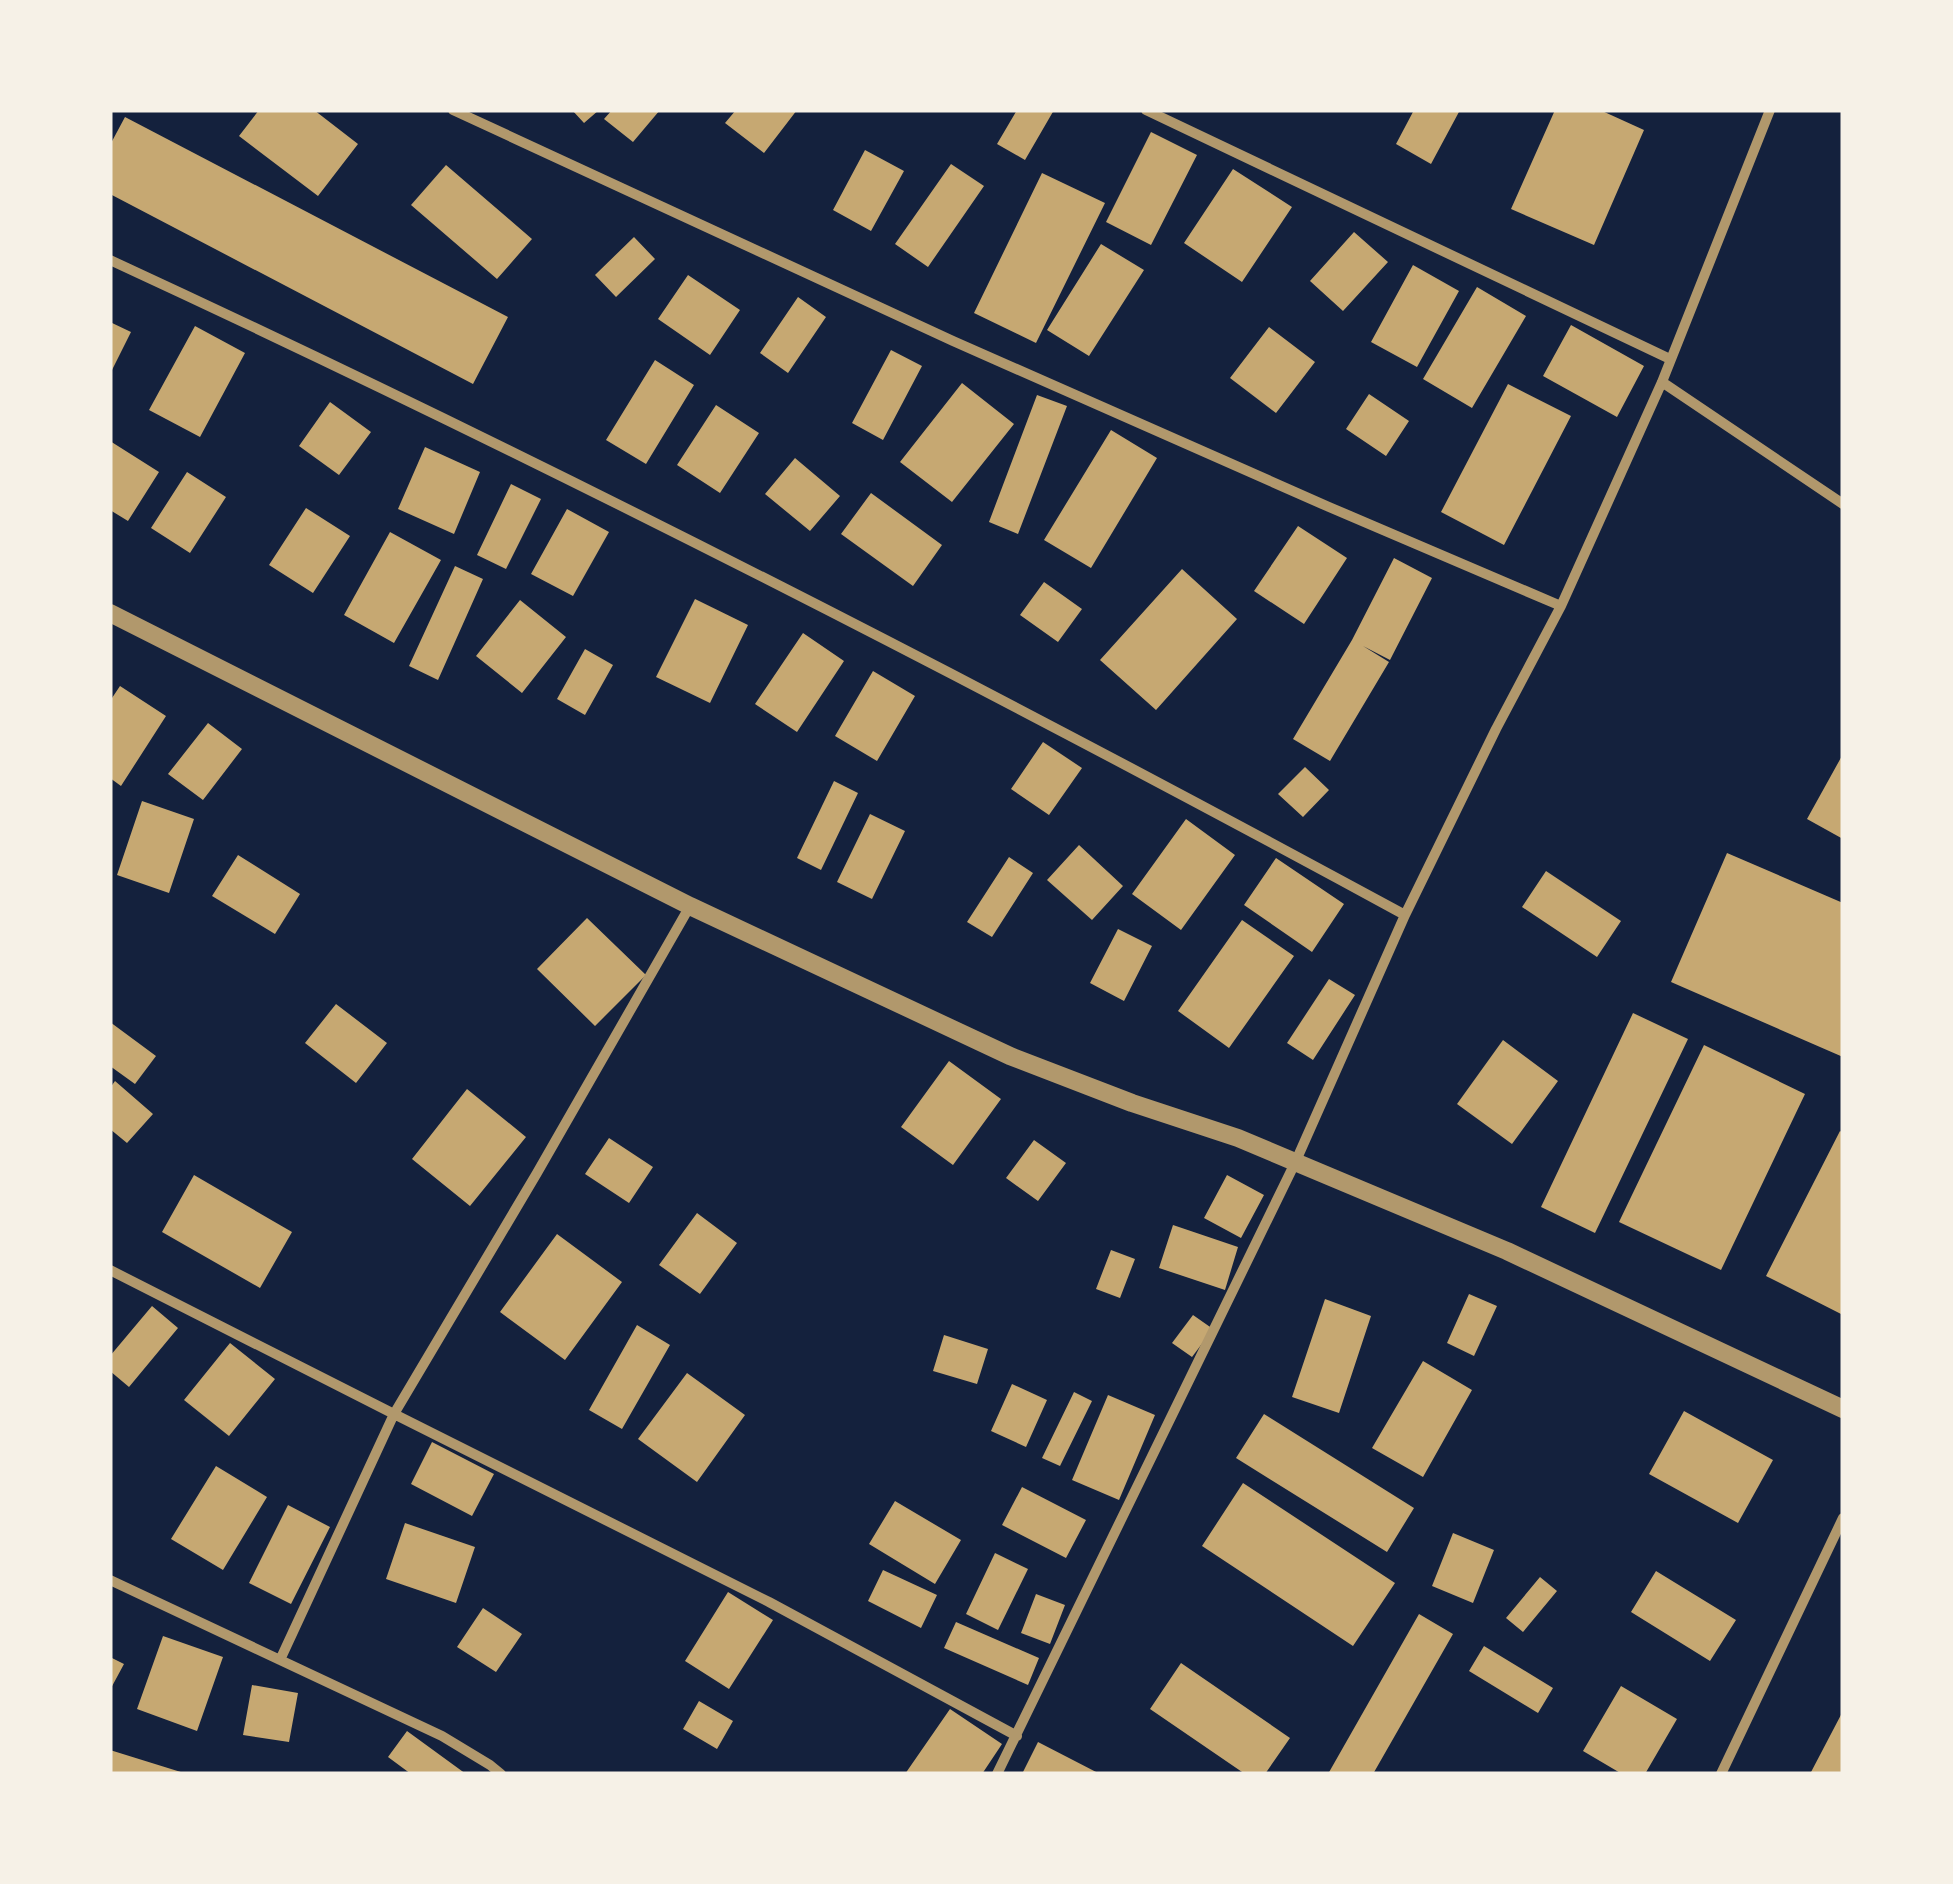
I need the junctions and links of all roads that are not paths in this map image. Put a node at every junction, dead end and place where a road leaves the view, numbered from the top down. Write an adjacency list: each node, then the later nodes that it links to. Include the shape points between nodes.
1 (453, 110): 8 (street, via 971,349)
2 (1146, 110): 5 (street)
3 (1770, 110): 5 (street)
4 (110, 260): 11 (street, via 788,588)
5 (1670, 359): 6 (street)
6 (1662, 382): 7 (street); 8 (street)
7 (1843, 504)
8 (1561, 606): 11 (street)
9 (110, 613): 10 (street)
10 (690, 906): 12 (street, via 1010,1056); 15 (street)
11 (1405, 915): 12 (street)
12 (1295, 1163): 14 (street, via 1507,1250); 19 (street)
13 (110, 1270): 15 (street)
14 (1843, 1409)
15 (394, 1414): 18 (street); 19 (street, via 769,1602)
16 (1843, 1518): 22 (street)
17 (110, 1580): 18 (street)
18 (280, 1660): 20 (street, via 442,1736)
19 (1017, 1736): 21 (street)
20 (501, 1774)
21 (997, 1774)
22 (1721, 1774)

